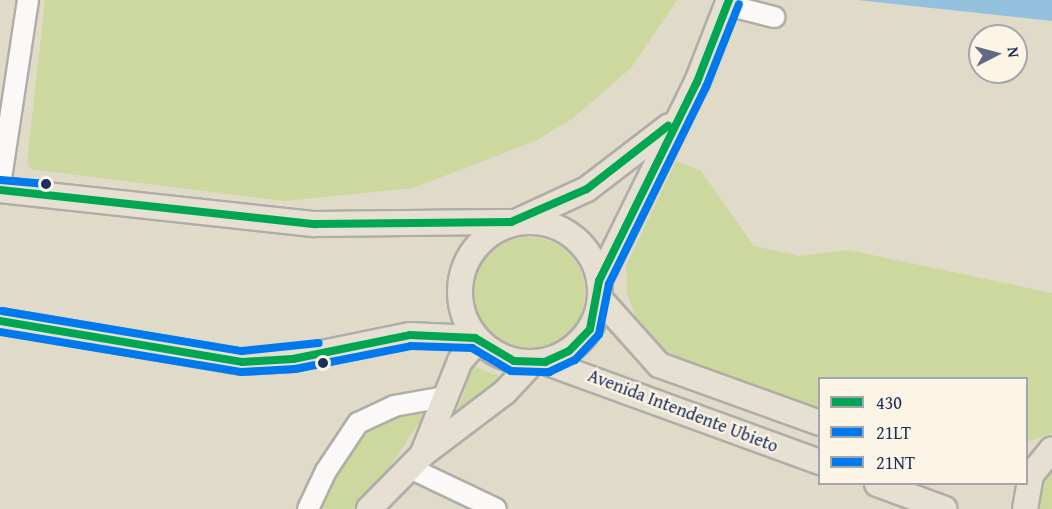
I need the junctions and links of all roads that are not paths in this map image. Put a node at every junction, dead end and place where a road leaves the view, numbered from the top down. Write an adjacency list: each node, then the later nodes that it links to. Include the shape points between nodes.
1 (28, 0): 5 (street)
2 (728, 3): 3 (street); 4 (main road)
3 (774, 17)
4 (681, 113): 7 (main road, via 623,166); 8 (main road)
5 (0, 185)
6 (0, 190): 7 (main road, via 315,224)
7 (516, 221): 8 (main road, via 541,222 573,237 586,249); 10 (main road, via 480,243 463,271 461,303)
8 (600, 290): 11 (main road, via 581,341); 13 (main road, Avenida Intendente Ubieto, via 659,365)
9 (0, 321): 10 (main road, via 242,362 293,359 410,335)
10 (477, 340): 11 (main road, via 497,355); 12 (main road, via 460,361)
11 (539, 362): 16 (main road); 17 (main road, Avenida Intendente Ubieto)
12 (444, 397): 16 (main road); 19 (street, via 394,406 358,423)
13 (818, 423)
14 (1052, 448): 15 (main road); 23 (main road, via 1031,475)
15 (1028, 454)
16 (416, 461): 20 (main road); 21 (street)
17 (818, 462)
18 (882, 485): 22 (main road)
19 (312, 507)
20 (369, 509)
21 (496, 509)
22 (945, 509)
23 (1025, 509)

